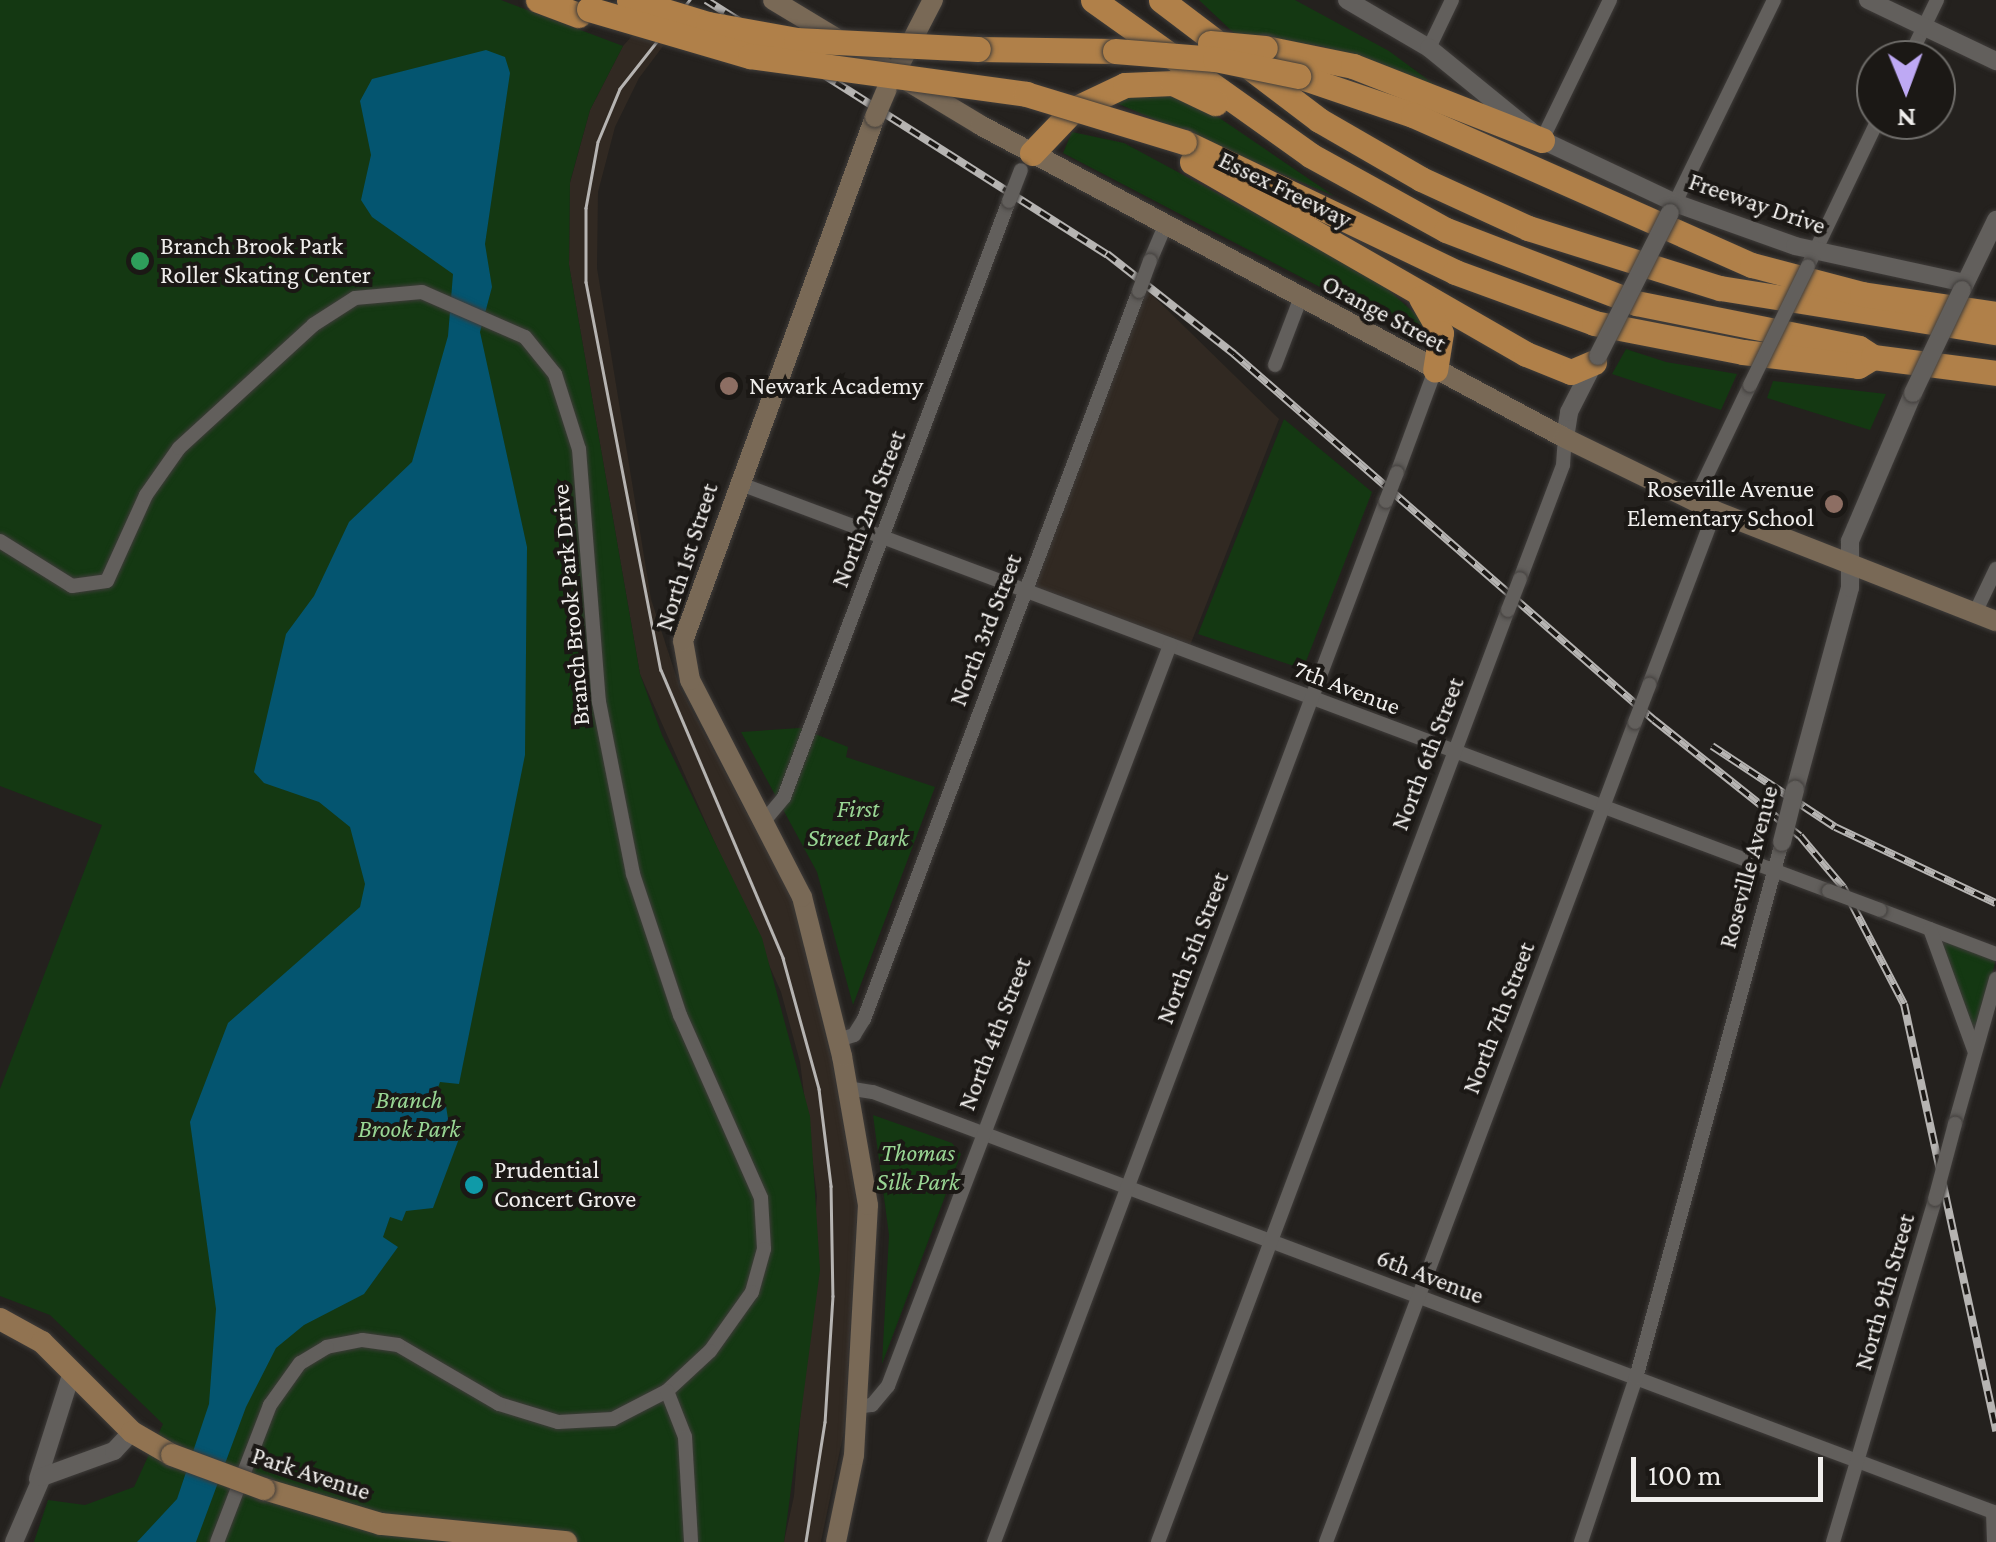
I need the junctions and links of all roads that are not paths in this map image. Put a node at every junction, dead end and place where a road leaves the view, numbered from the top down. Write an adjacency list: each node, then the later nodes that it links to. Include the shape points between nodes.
1 (538, 0): 13 (highway)
2 (630, 0): 17 (highway, bridge, via 708,24 796,40)
3 (772, 0): 19 (main road, Orange Street)
4 (932, 0): 19 (main road, North 1st Street)
5 (1094, 0): 23 (highway)
6 (1161, 0): 33 (highway, via 1262,81 1360,144 1550,236 1720,288)
7 (1348, 0): 16 (street, Freeway Drive)
8 (1452, 0): 16 (street)
9 (1610, 0): 20 (street)
10 (1774, 0): 25 (street, North 6th Street)
11 (1868, 0): 14 (street)
12 (1937, 0): 14 (street)
13 (579, 8): 22 (highway, bridge, via 728,52 1072,104)
14 (1924, 27): 15 (street); 18 (street)
15 (1918, 40)
16 (1429, 48): 20 (street, Freeway Drive)
17 (1114, 51): 20 (highway, bridge, via 1145,41 1265,48 1352,66); 32 (highway, bridge, via 1215,59 1298,76 1414,115 1752,265 1839,289)
18 (1996, 61)
19 (890, 82): 24 (main road, Orange Street); 40 (main road, North 1st Street, bridge)
20 (1542, 140): 25 (street, Freeway Drive)
21 (1868, 140): 28 (street)
22 (1186, 151): 30 (highway); 34 (highway, Essex Freeway, via 1456,272 1579,318 1743,352 1858,366)
23 (1310, 154): 24 (highway, via 1288,150 1189,88 1154,81 1090,99); 34 (highway, via 1425,220 1550,274 1693,318 1859,348)
24 (1026, 162): 27 (main road, Orange Street); 43 (street, North 2nd Street, bridge)
25 (1673, 208): 28 (street, Freeway Drive); 35 (street, North 6th Street, bridge)
26 (1996, 220): 29 (street, Roseville Avenue)
27 (1165, 225): 31 (main road, Orange Street); 47 (street, North 3rd Street, bridge)
28 (1811, 258): 29 (street, Freeway Drive); 41 (street, bridge)
29 (1964, 286): 45 (street, Roseville Avenue, bridge, via 1850,541)
30 (1410, 288): 35 (highway, via 1547,364 1571,372); 37 (highway, via 1439,325)
31 (1300, 297): 36 (street); 37 (main road, Orange Street)
32 (1996, 314)
33 (1996, 332)
34 (1873, 357): 38 (highway, Essex Freeway)
35 (1596, 359): 39 (street, North 6th Street, via 1569,412)
36 (1274, 365)
37 (1435, 370): 39 (main road, Orange Street); 51 (street, North 5th Street, bridge)
38 (1996, 374)
39 (1565, 438): 41 (main road, Orange Street); 52 (street, North 6th Street, bridge, via 1564,466)
40 (738, 483): 43 (street, 7th Avenue); 54 (main road, North 1st Street, via 686,625 683,657)
41 (1694, 502): 42 (main road, Orange Street)
42 (1715, 511): 45 (main road, Orange Street); 53 (street, North 7th Street, bridge)
43 (882, 537): 47 (street, 7th Avenue); 54 (street, North 2nd Street, via 784,796)
44 (0, 541): 71 (street, Branch Brook Park Drive, via 72,586 102,584 171,457 312,325 366,295 435,295 501,322 545,358 574,426 599,702 628,858 676,1003 743,1149 763,1211 763,1260 746,1303 710,1352)
45 (1850, 563): 48 (main road, Orange Street); 55 (street, Roseville Avenue, bridge, via 1850,588)
46 (1996, 569): 48 (street)
47 (1025, 591): 50 (street, 7th Avenue); 60 (street, North 3rd Street, via 864,1019 854,1034)
48 (1975, 613): 49 (main road, Orange Street)
49 (1996, 621)
50 (1170, 645): 51 (street, 7th Avenue); 63 (street, North 4th Street)
51 (1312, 698): 52 (street, 7th Avenue); 64 (street, North 5th Street)
52 (1455, 752): 53 (street, 7th Avenue); 65 (street, North 6th Street)
53 (1602, 808): 56 (street, 7th Avenue); 66 (street, North 7th Street)
54 (765, 820): 60 (main road, North 1st Street, via 799,888)
55 (1782, 842): 56 (street, Roseville Avenue)
56 (1774, 871): 57 (street, 7th Avenue, bridge); 70 (street, Roseville Avenue)
57 (1930, 929): 58 (street, 7th Avenue); 61 (street)
58 (1996, 954)
59 (1996, 979): 61 (street, North 9th Street)
60 (838, 1040): 62 (main road, North 1st Street)
61 (1975, 1052): 74 (street, North 9th Street, bridge)
62 (847, 1088): 63 (street, 6th Avenue); 72 (main road, North 1st Street, via 869,1223)
63 (984, 1134): 64 (street, 6th Avenue); 72 (street, North 4th Street, via 885,1393)
64 (1127, 1187): 65 (street, 6th Avenue); 83 (street, North 5th Street)
65 (1272, 1242): 66 (street, 6th Avenue); 84 (street, North 6th Street)
66 (1418, 1296): 70 (street, 6th Avenue); 85 (street, North 7th Street)
67 (0, 1319): 69 (main road, Park Avenue, via 42,1342)
68 (0, 1336): 69 (main road, Park Avenue)
69 (71, 1375): 73 (main road, Park Avenue); 75 (street)
70 (1636, 1378): 74 (street, 6th Avenue); 86 (street, Roseville Avenue)
71 (668, 1391): 79 (street, Branch Brook Park Drive, via 612,1419 558,1422 498,1404 398,1346 370,1340 327,1347 300,1363 270,1404); 81 (street, via 686,1448)
72 (857, 1407): 82 (main road)
73 (132, 1432): 75 (street, via 107,1454 52,1469); 77 (main road, Park Avenue, bridge, via 172,1456)
74 (1860, 1462): 76 (street, 6th Avenue); 87 (street, North 9th Street)
75 (34, 1489): 78 (street)
76 (1995, 1513): 88 (street)
77 (400, 1534): 80 (main road, Park Avenue)
78 (14, 1542)
79 (216, 1542)
80 (566, 1542)
81 (692, 1542)
82 (836, 1542)
83 (994, 1542)
84 (1158, 1542)
85 (1326, 1542)
86 (1582, 1542)
87 (1833, 1542)
88 (1994, 1542)

